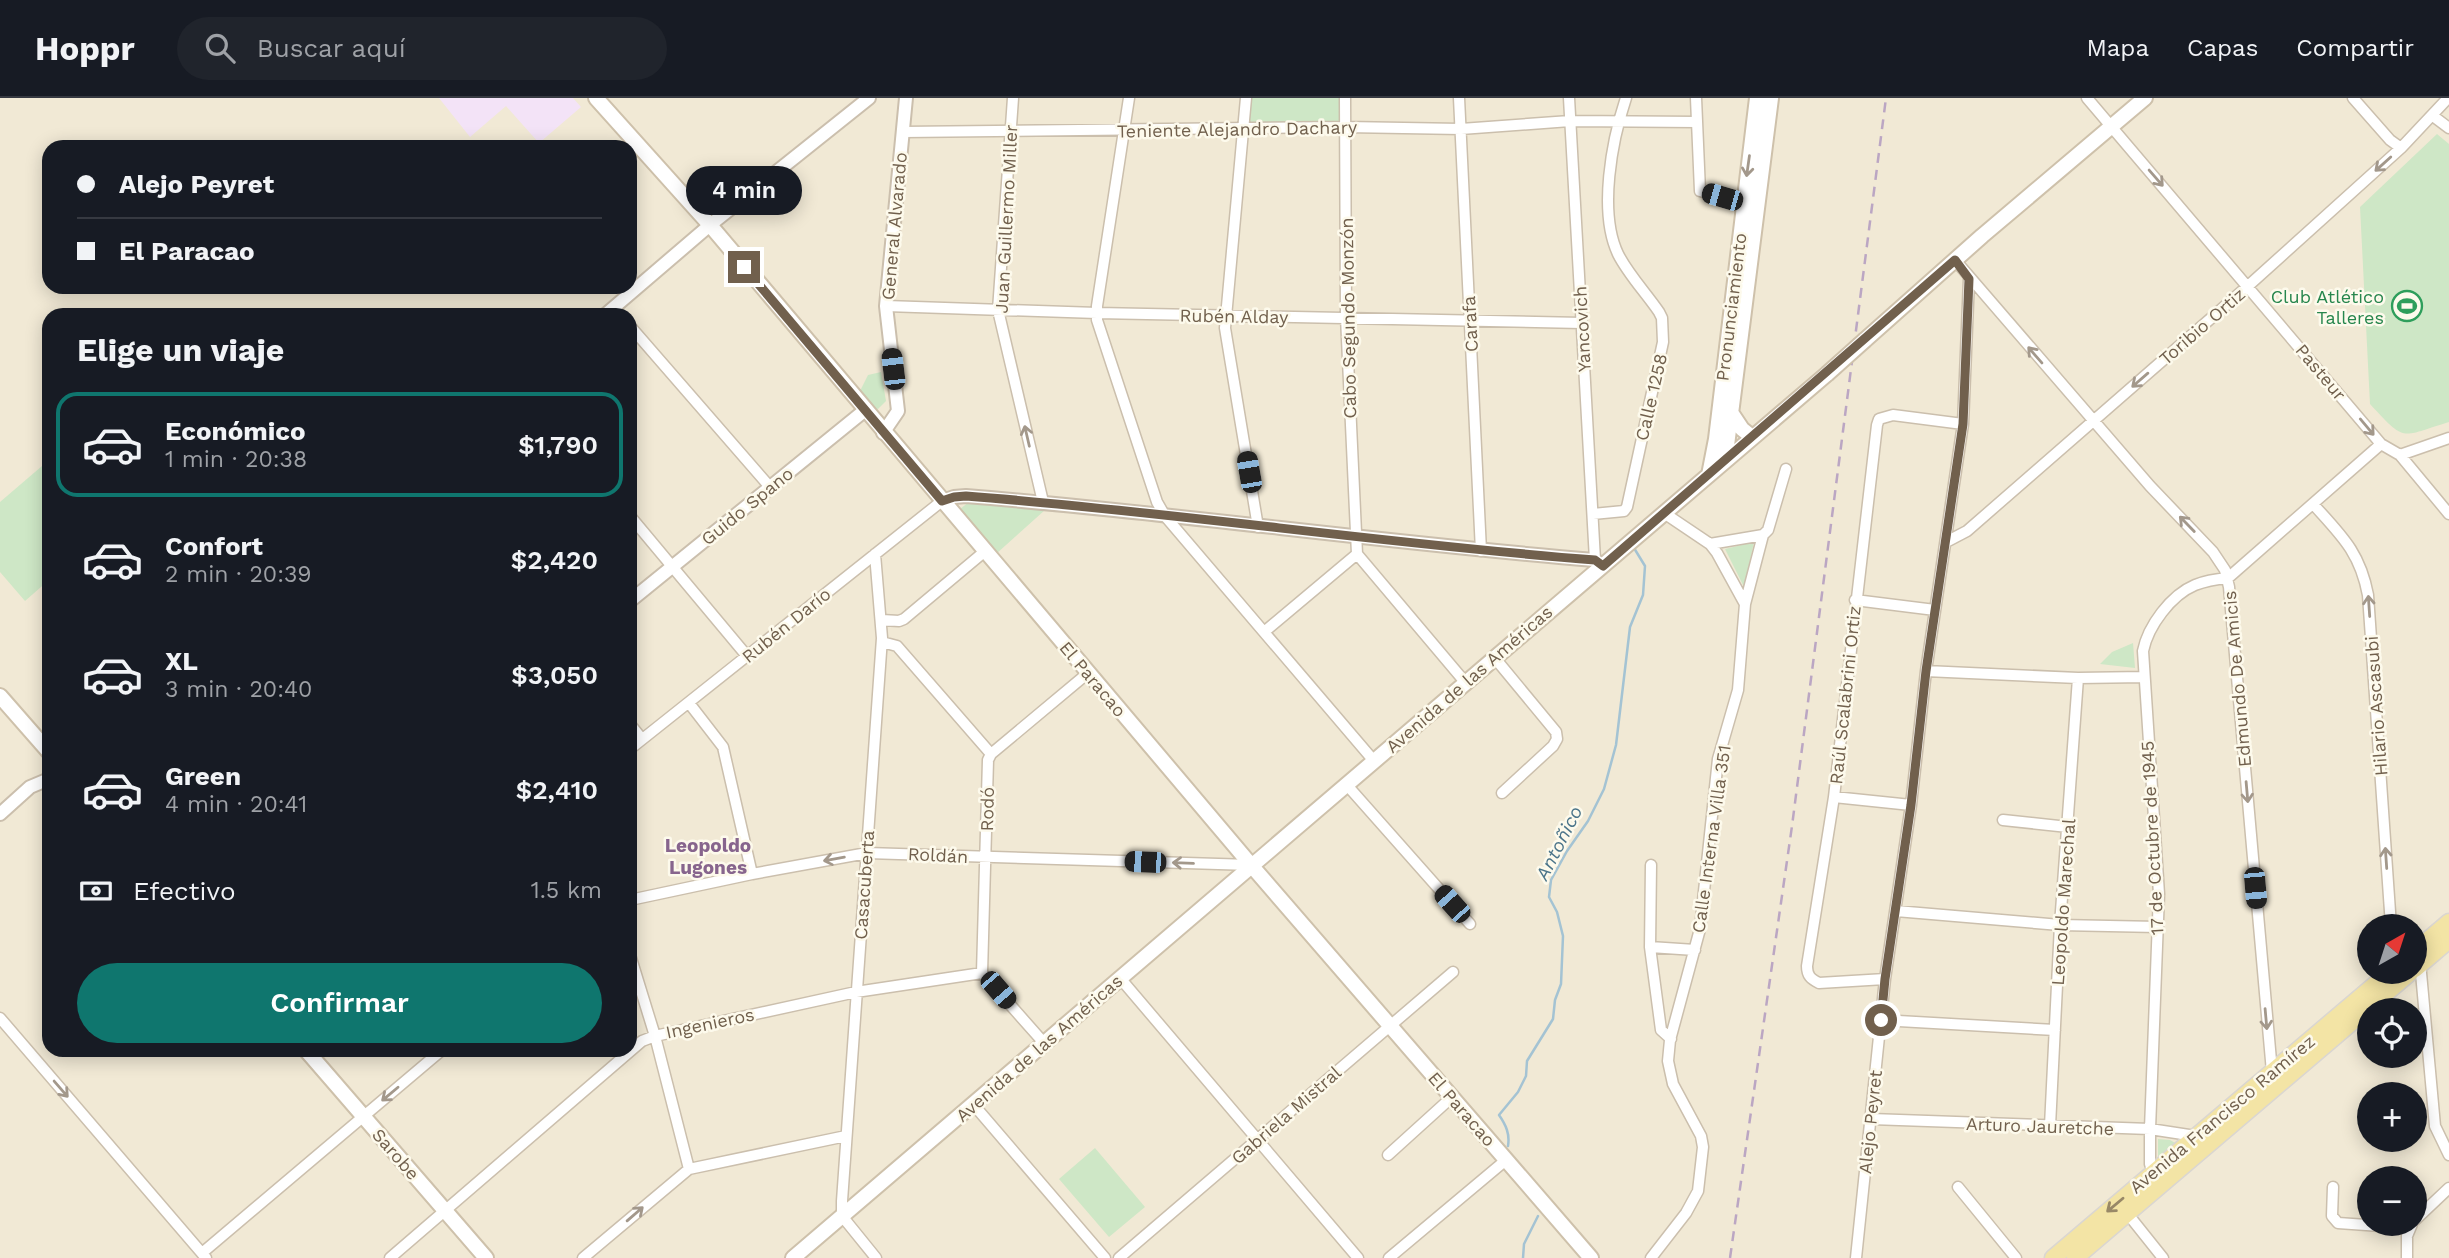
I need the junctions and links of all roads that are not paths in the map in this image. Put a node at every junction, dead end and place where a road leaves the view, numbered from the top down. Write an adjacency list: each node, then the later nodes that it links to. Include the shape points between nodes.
1 (596, 98): 30 (main road, El Paracao)
2 (869, 98): 34 (street)
3 (906, 98): 28 (street, General Alvarado)
4 (1013, 98): 29 (street, Juan Guillermo Miller)
5 (1129, 98): 27 (street)
6 (1246, 98): 25 (street)
7 (1345, 98): 23 (street, Cabo Segundo Monzón)
8 (1459, 98): 26 (street, Carafa)
9 (1569, 98): 19 (street, Yancovich)
10 (1626, 98): 20 (street, Calle 1258)
11 (1696, 98): 21 (street)
12 (1757, 98): 33 (main road, Pronunciamiento, one-way to 33)
13 (1770, 98): 50 (main road, Pronunciamiento)
14 (2087, 98): 22 (street, Pasteur)
15 (2145, 98): 22 (main road, Avenida de las Américas)
16 (2353, 98): 32 (street)
17 (2448, 98): 18 (street, Toribio Ortiz)
18 (2434, 116): 24 (street); 32 (street, Toribio Ortiz)
19 (1570, 121): 20 (street, Teniente Alejandro Dachary); 26 (street, Teniente Alejandro Dachary); 47 (street, Yancovich)
20 (1618, 121): 21 (street, Teniente Alejandro Dachary); 66 (street, Calle 1258, via 1609,200 1611,236 1662,318 1663,342 1627,507)
21 (1697, 122): 33 (street, via 1700,191)
22 (2112, 126): 35 (main road, Avenida de las Américas); 37 (street, Pasteur, one-way to 37)
23 (1346, 127): 25 (street, Teniente Alejandro Dachary); 26 (street, Teniente Alejandro Dachary); 45 (street, Cabo Segundo Monzón)
24 (2449, 128)
25 (1243, 129): 27 (street, Teniente Alejandro Dachary); 44 (street)
26 (1461, 129): 46 (street, Carafa)
27 (1125, 131): 29 (street, Teniente Alejandro Dachary); 43 (street)
28 (903, 132): 29 (street, Teniente Alejandro Dachary); 40 (street, General Alvarado)
29 (1011, 132): 42 (street, Juan Guillermo Miller)
30 (634, 140)
31 (637, 144): 34 (main road, El Paracao)
32 (2401, 148): 37 (street, Toribio Ortiz, one-way to 37)
33 (1743, 203): 60 (main road, Pronunciamiento)
34 (710, 225): 38 (street); 49 (main road, El Paracao)
35 (1955, 260): 36 (street, Edmundo De Amicis); 54 (main road, Avenida de las Américas, bridge)
36 (1969, 279): 51 (street, Edmundo De Amicis, one-way to 36); 52 (street, Alejo Peyret)
37 (2248, 286): 51 (street, Toribio Ortiz, one-way to 51); 56 (street, Pasteur, one-way to 56)
38 (637, 290)
39 (633, 294): 41 (street)
40 (886, 306): 42 (street, Rubén Alday); 53 (street, General Alvarado, via 898,411)
41 (617, 308)
42 (998, 310): 43 (street, Rubén Alday); 63 (street, Juan Guillermo Miller, one-way to 42)
43 (1097, 313): 44 (street, Rubén Alday); 68 (street)
44 (1225, 316): 45 (street, Rubén Alday); 70 (street)
45 (1346, 317): 46 (street, Rubén Alday); 72 (street, Cabo Segundo Monzón)
46 (1470, 321): 47 (street, Rubén Alday); 75 (street, Carafa)
47 (1582, 323): 66 (street, Yancovich)
48 (637, 334): 61 (street)
49 (864, 411): 53 (main road, El Paracao); 61 (street, Guido Spano)
50 (1730, 411): 54 (main road); 58 (main road, Pronunciamiento)
51 (2093, 421): 73 (street, Toribio Ortiz, via 1968,531); 81 (street, Edmundo De Amicis, one-way to 51, via 2221,561)
52 (1963, 424): 73 (street, Alejo Peyret); 83 (street, Raúl Scalabrini Ortiz, via 1893,415 1879,419)
53 (883, 433): 62 (main road, El Paracao)
54 (1752, 437): 58 (main road, Avenida de las Américas)
55 (2449, 438): 57 (street)
56 (2381, 444): 57 (street, Pasteur); 64 (street)
57 (2400, 455): 67 (street, Pasteur)
58 (1725, 461): 60 (main road, Avenida de las Américas)
59 (1786, 468): 71 (street, Calle Interna Villa 351)
60 (1709, 475): 65 (main road, Avenida de las Américas)
61 (770, 487): 80 (street, Guido Spano)
62 (942, 501): 63 (street, via 966,496); 76 (main road, El Paracao); 77 (street, Rubén Darío)
63 (1043, 502): 68 (street)
64 (2313, 503): 81 (street); 119 (street, Hilario Ascasubi, one-way to 64, via 2368,595 2359,561)
65 (1664, 513): 74 (street); 79 (main road, Avenida de las Américas)
66 (1593, 514): 79 (street, Yancovich)
67 (2449, 514)
68 (1165, 516): 70 (street); 87 (street)
69 (637, 524): 80 (street)
70 (1258, 527): 72 (street)
71 (1763, 535): 74 (street); 84 (street, Calle Interna Villa 351)
72 (1355, 537): 75 (street); 78 (street, Cabo Segundo Monzón)
73 (1946, 542): 85 (street, Alejo Peyret)
74 (1710, 544): 84 (street)
75 (1481, 551): 79 (street)
76 (984, 552): 86 (street, via 904,619); 92 (main road, El Paracao)
77 (875, 554): 86 (street, Casacuberta); 89 (street, Rubén Darío)
78 (1357, 554): 87 (street); 95 (street)
79 (1599, 563): 90 (main road, Avenida de las Américas)
80 (673, 567): 82 (street, Guido Spano); 89 (street)
81 (2228, 578): 93 (street, 17 de Octubre de 1945, via 2188,588 2157,618 2143,651); 149 (street, Edmundo De Amicis, one-way to 149)
82 (637, 595)
83 (1855, 600): 85 (street); 107 (street, Raúl Scalabrini Ortiz)
84 (1745, 604): 127 (street, Calle Interna Villa 351, via 1738,690 1718,759)
85 (1936, 610): 91 (street, Alejo Peyret)
86 (882, 620): 88 (street, Casacuberta)
87 (1264, 632): 103 (street)
88 (882, 642): 102 (street, via 897,646); 112 (street, Casacuberta)
89 (747, 656): 97 (street, Rubén Darío)
90 (1494, 657): 95 (main road, Avenida de las Américas); 106 (street, via 1556,732 1553,746)
91 (1926, 671): 94 (street); 108 (street, Alejo Peyret)
92 (1088, 673): 102 (street); 115 (main road, El Paracao)
93 (2144, 677): 94 (street); 123 (street, 17 de Octubre de 1945)
94 (2078, 678): 111 (street, Leopoldo Marechal)
95 (1465, 682): 103 (main road, Avenida de las Américas)
96 (0, 696): 101 (main road)
97 (689, 703): 99 (street, Rubén Darío); 116 (street, via 723,747)
98 (637, 733): 99 (street)
99 (642, 739): 100 (street, Rubén Darío)
100 (637, 743)
101 (42, 744)
102 (991, 754): 113 (street, Rodó)
103 (1374, 761): 105 (main road, Avenida de las Américas)
104 (42, 782): 109 (street)
105 (1346, 784): 115 (main road, Avenida de las Américas); 121 (street)
106 (1502, 793)
107 (1834, 797): 108 (street); 133 (street, Raúl Scalabrini Ortiz, via 1807,973 1819,983)
108 (1911, 805): 118 (street, Alejo Peyret)
109 (0, 814)
110 (2003, 820): 111 (street)
111 (2068, 827): 122 (street, Leopoldo Marechal)
112 (867, 853): 113 (street, Roldán); 116 (street, Roldán, one-way to 116); 137 (street, Casacuberta)
113 (986, 858): 115 (street, Roldán, one-way to 113); 129 (street, Rodó)
114 (1651, 864): 125 (street)
115 (1251, 865): 131 (main road, Avenida de las Américas); 140 (main road, El Paracao)
116 (752, 874): 117 (street, Roldán)
117 (637, 899)
118 (1896, 911): 122 (street); 133 (street, Alejo Peyret)
119 (2390, 914)
120 (2449, 922): 126 (main road, Avenida Francisco Ramírez)
121 (1470, 924)
122 (2060, 925): 123 (street); 141 (street, Leopoldo Marechal)
123 (2158, 927): 155 (street, 17 de Octubre de 1945)
124 (2449, 940): 128 (main road, Avenida Francisco Ramírez)
125 (1650, 947): 127 (street); 143 (street, via 1661,1030)
126 (2427, 949)
127 (1695, 950): 143 (street, Calle Interna Villa 351)
128 (2427, 954)
129 (982, 972): 137 (street, Ingenieros); 144 (street)
130 (1453, 972): 140 (street, Gabriela Mistral)
131 (1120, 978): 144 (main road, Avenida de las Américas); 157 (street)
132 (637, 979): 142 (street)
133 (1885, 979): 139 (street, Alejo Peyret)
134 (2376, 984): 149 (main road, Avenida Francisco Ramírez)
135 (2389, 984): 158 (main road, Avenida Francisco Ramírez)
136 (2424, 984): 160 (street, via 2435,1126)
137 (856, 992): 142 (street, Ingenieros); 156 (street, Casacuberta)
138 (0, 1018): 173 (street, one-way to 173)
139 (1881, 1020): 141 (street); 153 (street, Alejo Peyret)
140 (1391, 1026): 150 (main road, El Paracao); 157 (street, Gabriela Mistral)
141 (2055, 1030): 154 (street, Leopoldo Marechal)
142 (654, 1035): 145 (street, Ingenieros); 162 (street)
143 (1671, 1039): 184 (street, Calle Interna Villa 351, via 1668,1061 1673,1084 1701,1136 1702,1160 1695,1200)
144 (1044, 1043): 151 (main road, Avenida de las Américas)
145 (637, 1045)
146 (312, 1057): 152 (main road, Sarobe)
147 (434, 1057): 152 (street, one-way to 152)
148 (622, 1057): 168 (street, Ingenieros)
149 (2272, 1072): 158 (main road, Avenida Francisco Ramírez)
150 (1452, 1097): 159 (street); 161 (main road, El Paracao)
151 (973, 1104): 170 (main road, Avenida de las Américas); 179 (street)
152 (364, 1116): 168 (main road, Sarobe); 173 (street)
153 (1871, 1119): 154 (street, Arturo Jauretche); 185 (street, Alejo Peyret)
154 (2050, 1126): 155 (street, Arturo Jauretche)
155 (2150, 1129): 158 (street, Arturo Jauretche); 163 (street, 17 de Octubre de 1945, via 2150,1164)
156 (846, 1136): 162 (street); 170 (street, Casacuberta)
157 (1258, 1140): 180 (street, Gabriela Mistral); 181 (street)
158 (2199, 1142): 163 (main road, Avenida Francisco Ramírez)
159 (1388, 1155)
160 (2449, 1155)
161 (1506, 1160): 182 (street); 183 (main road, El Paracao)
162 (689, 1169): 176 (street, one-way to 162)
163 (2156, 1179): 169 (main road, Avenida Francisco Ramírez); 187 (main road, Avenida Francisco Ramírez, one-way to 187)
164 (1958, 1187): 186 (street)
165 (2333, 1187): 171 (street, via 2332,1216 2337,1223)
166 (2449, 1188): 167 (street)
167 (2427, 1209)
168 (446, 1211): 174 (street, Ingenieros); 175 (main road, Sarobe)
169 (2127, 1213): 188 (main road, Avenida Francisco Ramírez); 189 (street)
170 (842, 1216): 177 (main road, Avenida de las Américas); 178 (street)
171 (2357, 1223)
172 (2407, 1236): 190 (street)
173 (204, 1256)
174 (390, 1258)
175 (486, 1258)
176 (583, 1258)
177 (793, 1258)
178 (876, 1258)
179 (1105, 1258)
180 (1119, 1258)
181 (1359, 1258)
182 (1390, 1258)
183 (1591, 1258)
184 (1651, 1258)
185 (1856, 1258)
186 (2016, 1258)
187 (2053, 1258)
188 (2075, 1258)
189 (2163, 1258)
190 (2407, 1258)

